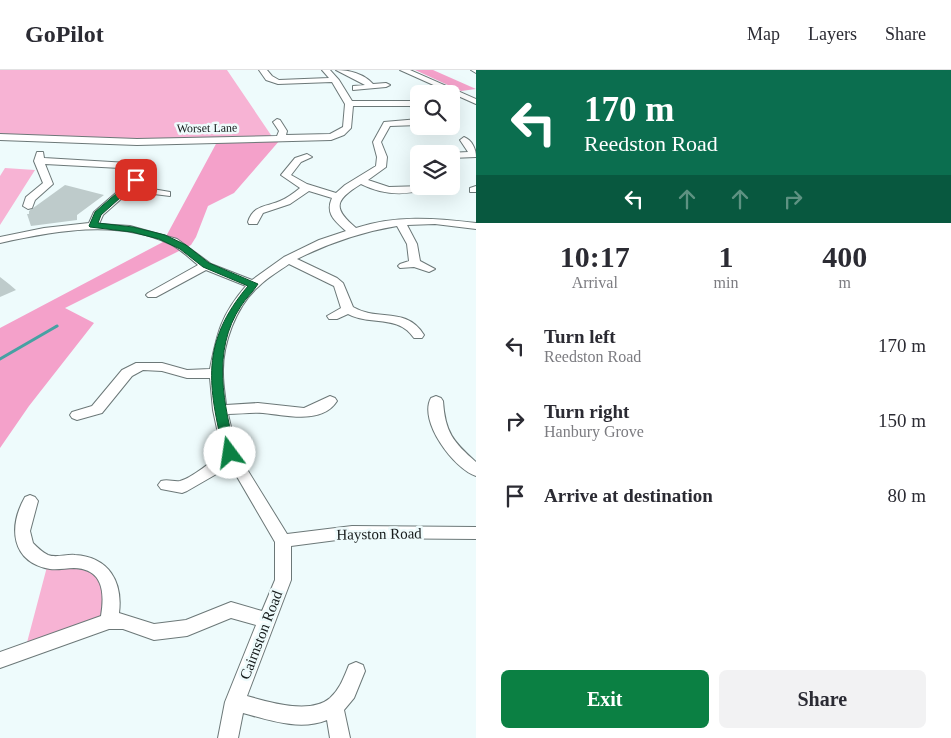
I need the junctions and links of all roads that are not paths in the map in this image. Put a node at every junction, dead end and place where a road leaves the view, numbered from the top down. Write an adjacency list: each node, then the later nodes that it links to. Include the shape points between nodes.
1 (263, 70): 5 (street, via 278,85)
2 (339, 70): 4 (street); 7 (street, via 363,79)
3 (404, 70): 9 (street)
4 (326, 71): 5 (street)
5 (335, 80): 11 (street)
6 (386, 85): 7 (street)
7 (371, 86): 8 (street)
8 (356, 88)
9 (476, 102)
10 (410, 103): 11 (street)
11 (349, 104): 15 (street, Worset Lane, via 347,128 341,133 331,137)
12 (277, 122): 15 (street, via 283,131)
13 (410, 123): 20 (street, via 387,124 377,142 382,157 380,167)
14 (0, 137): 15 (street, Worset Lane, via 137,142)
15 (280, 139)
16 (464, 140): 17 (street)
17 (476, 154): 18 (street)
18 (460, 155)
19 (299, 158): 22 (street, via 286,175)
20 (361, 180): 23 (street, via 383,190); 25 (street)
21 (126, 188): 24 (street); 26 (street, via 146,172 142,166 40,158 48,184 30,199); 29 (street, via 98,214)
22 (307, 188): 25 (street); 27 (street, via 279,205 267,206)
23 (410, 192)
24 (166, 194)
25 (337, 196): 31 (street, via 333,204 336,217)
26 (28, 206)
27 (251, 218)
28 (400, 222): 30 (street); 31 (street); 35 (street, via 412,244 410,264)
29 (93, 226): 32 (street, via 62,227); 34 (street, via 143,231 162,237 183,247)
30 (476, 226)
31 (354, 232): 33 (street)
32 (0, 240)
33 (288, 259): 36 (street); 38 (street, via 333,280 339,285)
34 (206, 265): 36 (street); 37 (street)
35 (429, 269)
36 (254, 284): 41 (street, via 236,305 227,323)
37 (152, 295)
38 (348, 309): 39 (street); 40 (street, via 362,316 409,318)
39 (333, 316)
40 (418, 334)
41 (216, 373): 44 (street); 45 (street, via 187,374 162,367 141,366 127,373 97,410)
42 (330, 401): 44 (street, via 315,411 294,414 262,408)
43 (436, 401): 47 (street, via 436,418 448,446)
44 (220, 410): 46 (street)
45 (77, 415)
46 (230, 453): 49 (street, via 215,468 182,487); 52 (street)
47 (469, 455): 48 (street)
48 (476, 470)
49 (166, 485)
50 (30, 501): 54 (street, via 22,533 24,545 48,563 80,562 98,568 110,582 112,603)
51 (476, 533): 52 (street, Hayston Road, via 352,532)
52 (283, 541): 53 (street, Cairnston Road, via 283,580)
53 (266, 620): 54 (street, via 231,610 187,628 154,632 123,621); 57 (street, Cairnston Road)
54 (109, 621): 55 (street)
55 (0, 660)
56 (356, 671): 58 (street, via 348,691)
57 (236, 702): 58 (street, via 288,715 311,716); 59 (street, Cairnston Road)
58 (334, 709): 60 (street)
59 (228, 738)
60 (340, 738)

